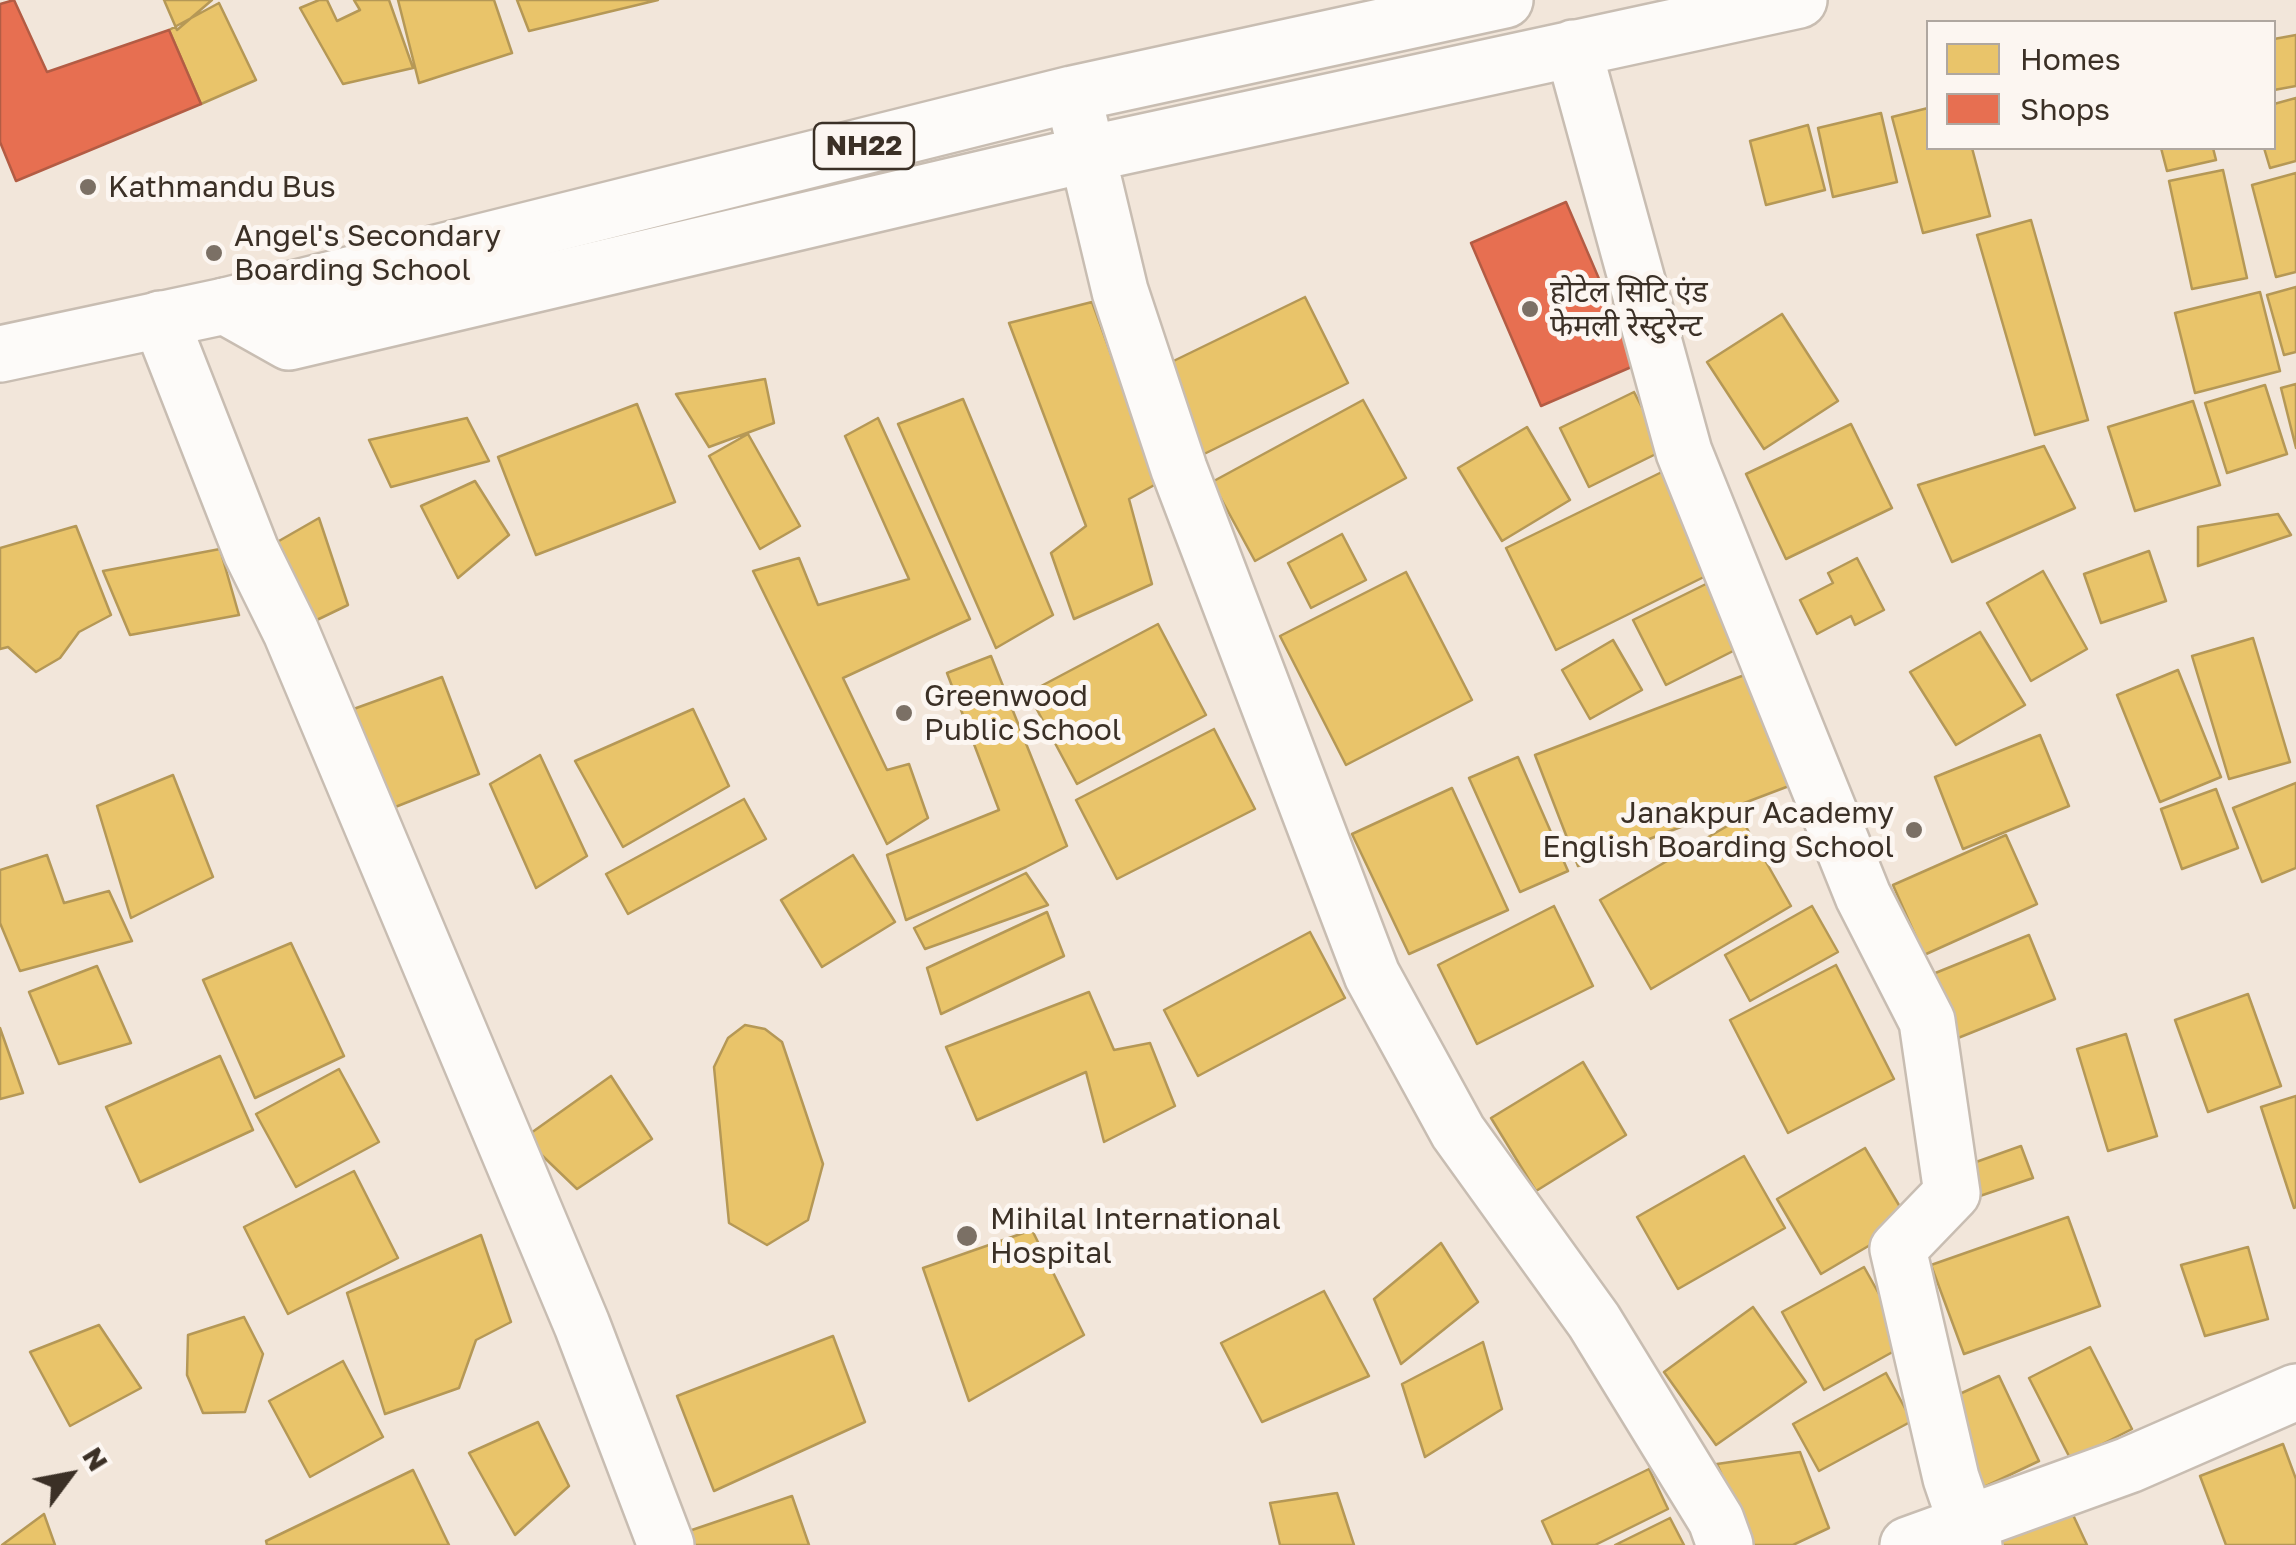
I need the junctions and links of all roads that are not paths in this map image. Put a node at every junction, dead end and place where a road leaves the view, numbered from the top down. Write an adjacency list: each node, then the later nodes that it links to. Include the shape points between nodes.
1 (1505, 0): 4 (main road, NH22)
2 (1799, 0): 3 (main road, NH22)
3 (1573, 48): 5 (main road, NH22); 10 (main road, via 1684,452 1863,896 1927,1021 1952,1192 1898,1249)
4 (1072, 94): 5 (main road); 6 (main road, NH22)
5 (1088, 154): 6 (main road, NH22, via 289,342); 12 (main road, via 1120,291 1179,469 1372,975 1458,1132 1594,1322)
6 (225, 306): 7 (main road, NH22)
7 (160, 319): 8 (main road, NH22); 11 (main road, via 251,551 582,1325)
8 (0, 354)
9 (2296, 1392): 10 (main road)
10 (1970, 1535): 13 (main road)
11 (666, 1545)
12 (1725, 1545)
13 (1908, 1545)

